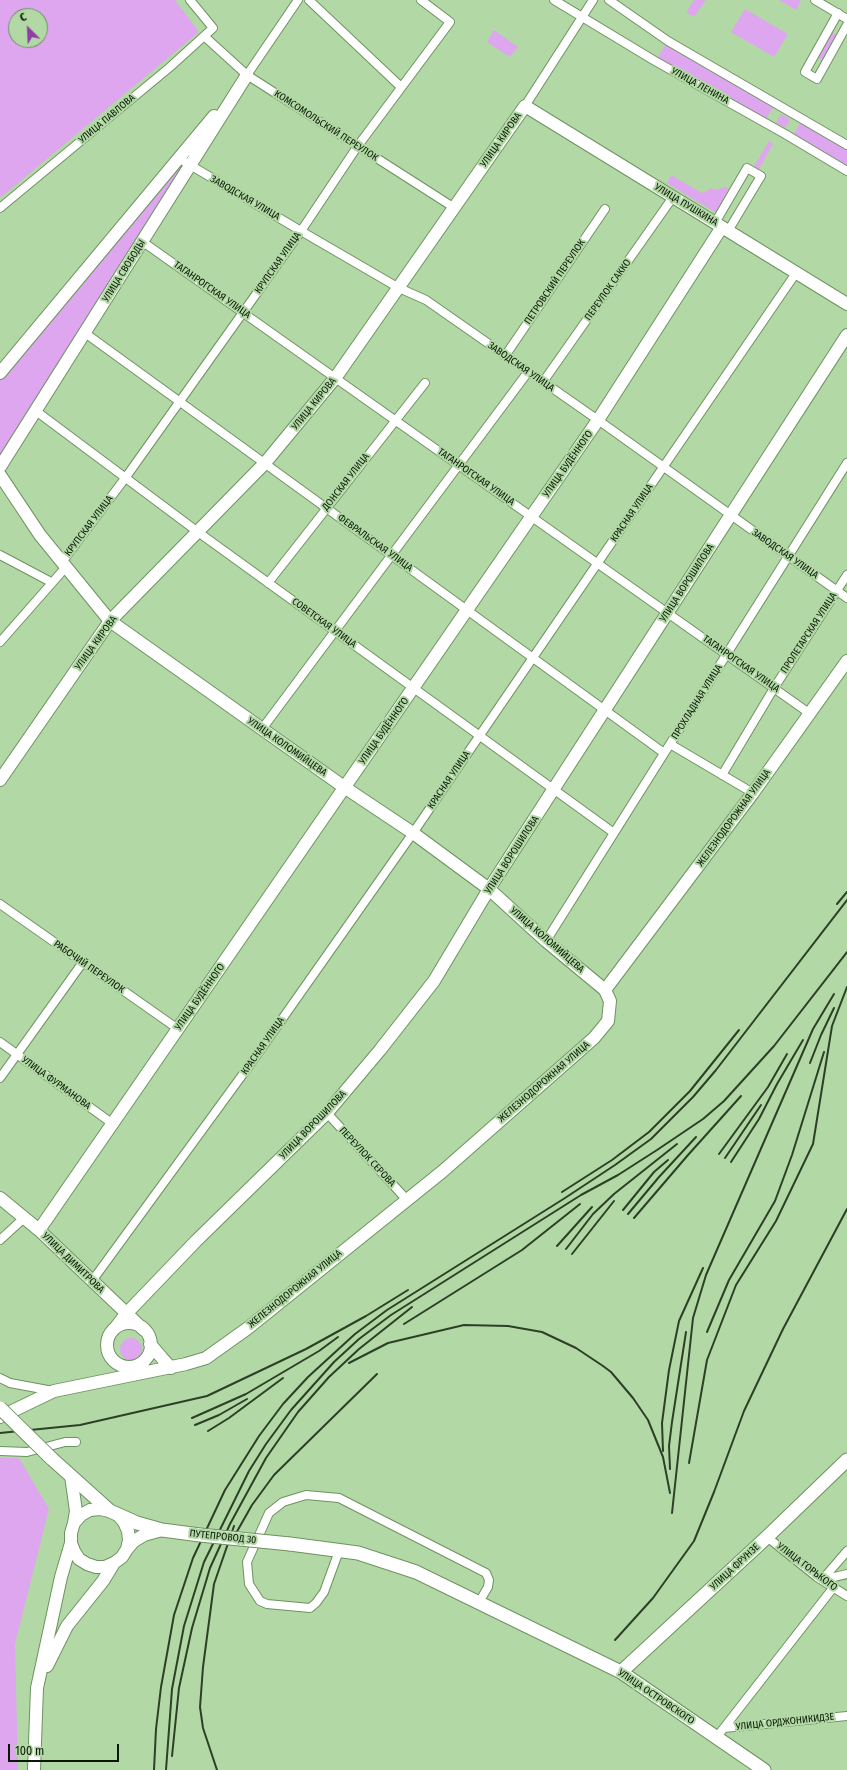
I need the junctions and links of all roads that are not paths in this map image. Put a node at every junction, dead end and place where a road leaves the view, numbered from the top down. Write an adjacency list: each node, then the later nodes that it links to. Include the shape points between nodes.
1 (190, 0): 13 (street, УЛИЦА ПАВЛОВА, via 213,28)
2 (298, 0): 14 (street, УЛИЦА СВОБОДЫ)
3 (309, 0): 15 (street)
4 (421, 0): 15 (street, КРУПСКАЯ УЛИЦА, via 450,22)
5 (554, 0): 10 (street, УЛИЦА ЛЕНИНА)
6 (593, 0): 10 (street, УЛИЦА КИРОВА)
7 (609, 0): 17 (street, via 668,41)
8 (815, 0): 9 (street)
9 (838, 13): 11 (street); 12 (street, via 805,72 817,79)
10 (582, 17): 16 (street, УЛИЦА КИРОВА); 21 (street, УЛИЦА ЛЕНИНА)
11 (847, 19)
12 (847, 25)
13 (204, 36): 14 (street, КОМСОМОЛЬСКИЙ ПЕРЕУЛОК); 23 (street, УЛИЦА ПАВЛОВА)
14 (248, 75): 18 (street, КОМСОМОЛЬСКИЙ ПЕРЕУЛОК); 19 (street, УЛИЦА СВОБОДЫ); 20 (street, УЛИЦА СВОБОДЫ)
15 (402, 87): 18 (street, КРУПСКАЯ УЛИЦА)
16 (525, 106): 22 (street, УЛИЦА ПУШКИНА); 24 (street, УЛИЦА КИРОВА)
17 (847, 145)
18 (357, 147): 24 (street, КОМСОМОЛЬСКИЙ ПЕРЕУЛОК); 27 (street, КРУПСКАЯ УЛИЦА)
19 (180, 159): 20 (street, ЗАВОДСКАЯ УЛИЦА); 37 (street, УЛИЦА СВОБОДЫ)
20 (190, 166): 27 (street, ЗАВОДСКАЯ УЛИЦА); 28 (street, УЛИЦА СВОБОДЫ)
21 (847, 171)
22 (673, 197): 26 (street, УЛИЦА ПУШКИНА); 39 (street, ПЕРЕУЛОК САККО)
23 (0, 208)
24 (453, 208): 30 (street, УЛИЦА КИРОВА)
25 (605, 209): 35 (street, ПЕТРОВСКИЙ ПЕРЕУЛОК)
26 (722, 227): 26 (street, УЛИЦА БУДЁННОГО, via 761,176 746,168); 29 (street, УЛИЦА ПУШКИНА); 44 (street, УЛИЦА БУДЁННОГО)
27 (301, 231): 30 (street, ЗАВОДСКАЯ УЛИЦА); 32 (street, КРУПСКАЯ УЛИЦА)
28 (143, 242): 32 (street, ТАГАНРОГСКАЯ УЛИЦА); 33 (street, УЛИЦА СВОБОДЫ)
29 (796, 272): 31 (street, УЛИЦА ПУШКИНА); 49 (street, КРАСНАЯ УЛИЦА)
30 (399, 288): 35 (street, ЗАВОДСКАЯ УЛИЦА, via 426,300); 38 (street, УЛИЦА КИРОВА)
31 (847, 304)
32 (243, 312): 38 (street, ТАГАНРОГСКАЯ УЛИЦА); 41 (street, КРУПСКАЯ УЛИЦА)
33 (85, 333): 41 (street, ФЕВРАЛЬСКАЯ УЛИЦА); 42 (street, УЛИЦА СВОБОДЫ)
34 (847, 335): 54 (street, УЛИЦА ВОРОШИЛОВА)
35 (504, 356): 36 (street, ЗАВОДСКАЯ УЛИЦА)
36 (528, 372): 39 (street, ЗАВОДСКАЯ УЛИЦА); 47 (street)
37 (0, 373)
38 (336, 377): 43 (street, ТАГАНРОГСКАЯ УЛИЦА); 45 (street, УЛИЦА КИРОВА)
39 (543, 382): 44 (street, ЗАВОДСКАЯ УЛИЦА)
40 (425, 383): 43 (street, ДОНСКАЯ УЛИЦА)
41 (180, 401): 45 (street, ФЕВРАЛЬСКАЯ УЛИЦА); 51 (street, КРУПСКАЯ УЛИЦА)
42 (36, 411): 48 (street, УЛИЦА СВОБОДЫ); 51 (street, СОВЕТСКАЯ УЛИЦА)
43 (396, 419): 47 (street, ТАГАНРОГСКАЯ УЛИЦА); 52 (street, ДОНСКАЯ УЛИЦА)
44 (598, 420): 49 (street, ЗАВОДСКАЯ УЛИЦА); 53 (street, УЛИЦА БУДЁННОГО)
45 (265, 463): 52 (street, ФЕВРАЛЬСКАЯ УЛИЦА); 55 (street, УЛИЦА КИРОВА)
46 (847, 463): 58 (street, ПРОХЛАДНАЯ УЛИЦА)
47 (459, 464): 53 (street, ТАГАНРОГСКАЯ УЛИЦА); 57 (street)
48 (0, 467)
49 (663, 468): 54 (street, ЗАВОДСКАЯ УЛИЦА); 59 (street, КРАСНАЯ УЛИЦА)
50 (0, 475): 60 (street, УЛИЦА КОЛОМИЙЦЕВА, via 40,535)
51 (126, 477): 55 (street, СОВЕТСКАЯ УЛИЦА); 60 (street, КРУПСКАЯ УЛИЦА)
52 (327, 508): 57 (street, ФЕВРАЛЬСКАЯ УЛИЦА); 63 (street, ДОНСКАЯ УЛИЦА)
53 (532, 516): 59 (street, ТАГАНРОГСКАЯ УЛИЦА); 66 (street, УЛИЦА БУДЁННОГО)
54 (731, 516): 58 (street, ЗАВОДСКАЯ УЛИЦА); 67 (street, УЛИЦА ВОРОШИЛОВА)
55 (198, 532): 63 (street, СОВЕТСКАЯ УЛИЦА); 68 (street, УЛИЦА КИРОВА)
56 (0, 555): 62 (street)
57 (392, 555): 66 (street, ФЕВРАЛЬСКАЯ УЛИЦА); 69 (street)
58 (788, 556): 64 (street, ЗАВОДСКАЯ УЛИЦА); 71 (street, ПРОХЛАДНАЯ УЛИЦА)
59 (598, 563): 67 (street, ТАГАНРОГСКАЯ УЛИЦА); 72 (street, КРАСНАЯ УЛИЦА)
60 (64, 564): 62 (street, КРУПСКАЯ УЛИЦА); 68 (street, УЛИЦА КОЛОМИЙЦЕВА)
61 (847, 575): 64 (street, ПРОЛЕТАРСКАЯ УЛИЦА)
62 (51, 582): 70 (street, КРУПСКАЯ УЛИЦА)
63 (268, 583): 69 (street, СОВЕТСКАЯ УЛИЦА)
64 (836, 590): 65 (street, ЗАВОДСКАЯ УЛИЦА); 75 (street, ПРОЛЕТАРСКАЯ УЛИЦА)
65 (847, 598)
66 (467, 610): 72 (street, ФЕВРАЛЬСКАЯ УЛИЦА); 74 (street, УЛИЦА БУДЁННОГО)
67 (668, 612): 71 (street, ТАГАНРОГСКАЯ УЛИЦА); 76 (street, УЛИЦА ВОРОШИЛОВА)
68 (110, 621): 78 (street, УЛИЦА КОЛОМИЙЦЕВА); 83 (street, УЛИЦА КИРОВА)
69 (335, 631): 74 (street, СОВЕТСКАЯ УЛИЦА); 78 (street)
70 (0, 642)
71 (727, 654): 75 (street, ТАГАНРОГСКАЯ УЛИЦА); 80 (street, ПРОХЛАДНАЯ УЛИЦА)
72 (533, 658): 76 (street, ФЕВРАЛЬСКАЯ УЛИЦА); 79 (street, КРАСНАЯ УЛИЦА)
73 (847, 661): 77 (street, ЖЕЛЕЗНОДОРОЖНАЯ УЛИЦА)
74 (413, 688): 79 (street, СОВЕТСКАЯ УЛИЦА); 84 (street, УЛИЦА БУДЁННОГО)
75 (774, 688): 77 (street, ТАГАНРОГСКАЯ УЛИЦА); 82 (street, ПРОЛЕТАРСКАЯ УЛИЦА)
76 (605, 710): 81 (street, ФЕВРАЛЬСКАЯ УЛИЦА); 85 (street, УЛИЦА ВОРОШИЛОВА)
77 (809, 713): 86 (street, ЖЕЛЕЗНОДОРОЖНАЯ УЛИЦА)
78 (262, 729): 84 (street, УЛИЦА КОЛОМИЙЦЕВА)
79 (480, 736): 85 (street, СОВЕТСКАЯ УЛИЦА); 87 (street, КРАСНАЯ УЛИЦА)
80 (670, 744): 81 (street, ПРОХЛАДНАЯ УЛИЦА); 82 (street)
81 (664, 754): 88 (street, ПРОХЛАДНАЯ УЛИЦА)
82 (722, 775): 86 (street)
83 (0, 780)
84 (344, 788): 87 (street, УЛИЦА КОЛОМИЙЦЕВА); 94 (street, УЛИЦА БУДЁННОГО)
85 (554, 790): 88 (street, СОВЕТСКАЯ УЛИЦА); 89 (street, УЛИЦА ВОРОШИЛОВА)
86 (754, 793): 93 (street, ЖЕЛЕЗНОДОРОЖНАЯ УЛИЦА)
87 (413, 833): 89 (street, УЛИЦА КОЛОМИЙЦЕВА); 105 (street, КРАСНАЯ УЛИЦА, via 254,1059)
88 (614, 833): 91 (street, ПРОХЛАДНАЯ УЛИЦА)
89 (489, 889): 91 (street, УЛИЦА КОЛОМИЙЦЕВА); 98 (street, УЛИЦА ВОРОШИЛОВА, via 434,981)
90 (0, 904): 92 (street, РАБОЧИЙ ПЕРЕУЛОК)
91 (546, 941): 93 (street, УЛИЦА КОЛОМИЙЦЕВА)
92 (83, 962): 94 (street, РАБОЧИЙ ПЕРЕУЛОК); 96 (street)
93 (605, 990): 101 (street, ЖЕЛЕЗНОДОРОЖНАЯ УЛИЦА, via 610,1001 608,1022 594,1038)
94 (178, 1029): 99 (street, УЛИЦА БУДЁННОГО)
95 (0, 1042): 96 (street, УЛИЦА ФУРМАНОВА)
96 (17, 1054): 97 (street); 99 (street, УЛИЦА ФУРМАНОВА)
97 (0, 1078)
98 (326, 1113): 101 (street, ПЕРЕУЛОК СЕРОВА); 106 (street, УЛИЦА ВОРОШИЛОВА)
99 (113, 1124): 103 (street, УЛИЦА БУДЁННОГО)
100 (0, 1198): 102 (street, УЛИЦА ДИМИТРОВА)
101 (407, 1200): 111 (street, ЖЕЛЕЗНОДОРОЖНАЯ УЛИЦА, via 248,1328 206,1358)
102 (24, 1218): 103 (street, УЛИЦА ДИМИТРОВА); 104 (street)
103 (39, 1230): 105 (street, УЛИЦА ДИМИТРОВА)
104 (0, 1240)
105 (92, 1281): 106 (street, УЛИЦА ДИМИТРОВА)
106 (126, 1314): 107 (street, УЛИЦА ВОРОШИЛОВА); 108 (street, УЛИЦА ДИМИТРОВА)
107 (116, 1327): 108 (street, via 131,1324); 110 (street, via 108,1339 109,1354 119,1365)
108 (144, 1330): 109 (street)
109 (150, 1344): 110 (street, via 146,1358); 111 (street)
110 (137, 1365): 111 (street); 113 (street)
111 (171, 1368): 113 (street, ЖЕЛЕЗНОДОРОЖНАЯ УЛИЦА)
112 (0, 1378): 114 (street, via 10,1383)
113 (116, 1379): 114 (street, ЖЕЛЕЗНОДОРОЖНАЯ УЛИЦА)
114 (54, 1391): 116 (street, ЖЕЛЕЗНОДОРОЖНАЯ УЛИЦА)
115 (0, 1408): 120 (main road, ПУТЕПРОВОД 30, bridge)
116 (0, 1417)
117 (76, 1442): 118 (street, via 65,1442 27,1452)
118 (0, 1451)
119 (847, 1460): 124 (main road, УЛИЦА ФРУНЗЕ)
120 (71, 1476): 121 (main road, ПУТЕПРОВОД 30); 122 (street, via 76,1511)
121 (114, 1513): 122 (street, via 100,1509 90,1510); 123 (main road, ПУТЕПРОВОД 30); 126 (street, via 124,1522 128,1531)
122 (74, 1523): 125 (street)
123 (162, 1530): 126 (street, via 144,1535); 127 (main road, ПУТЕПРОВОД 30, bridge)
124 (767, 1537): 131 (street, УЛИЦА ГОРЬКОГО); 135 (main road, УЛИЦА ФРУНЗЕ)
125 (71, 1543): 129 (street, via 79,1559 87,1564 96,1567); 136 (street)
126 (127, 1549): 129 (street)
127 (340, 1551): 134 (main road, ПУТЕПРОВОД 30, via 358,1553 416,1572); 134 (street, via 324,1592 310,1608 267,1604 260,1600 248,1584 247,1562 269,1513 283,1502 306,1495 339,1498 486,1573 488,1587)
128 (847, 1551): 131 (street)
129 (114, 1564): 136 (street, via 67,1626)
130 (847, 1574): 131 (street)
131 (822, 1580): 132 (street, УЛИЦА ГОРЬКОГО)
132 (833, 1588): 133 (street, УЛИЦА ГОРЬКОГО); 138 (street)
133 (847, 1596)
134 (478, 1602): 135 (main road, УЛИЦА ОСТРОВСКОГО)
135 (621, 1672): 138 (main road, УЛИЦА ОСТРОВСКОГО)
136 (37, 1688): 139 (street)
137 (847, 1716): 138 (street, УЛИЦА ОРДЖОНИКИДЗЕ)
138 (720, 1733): 140 (main road, УЛИЦА ОСТРОВСКОГО)
139 (34, 1770)
140 (764, 1770)

